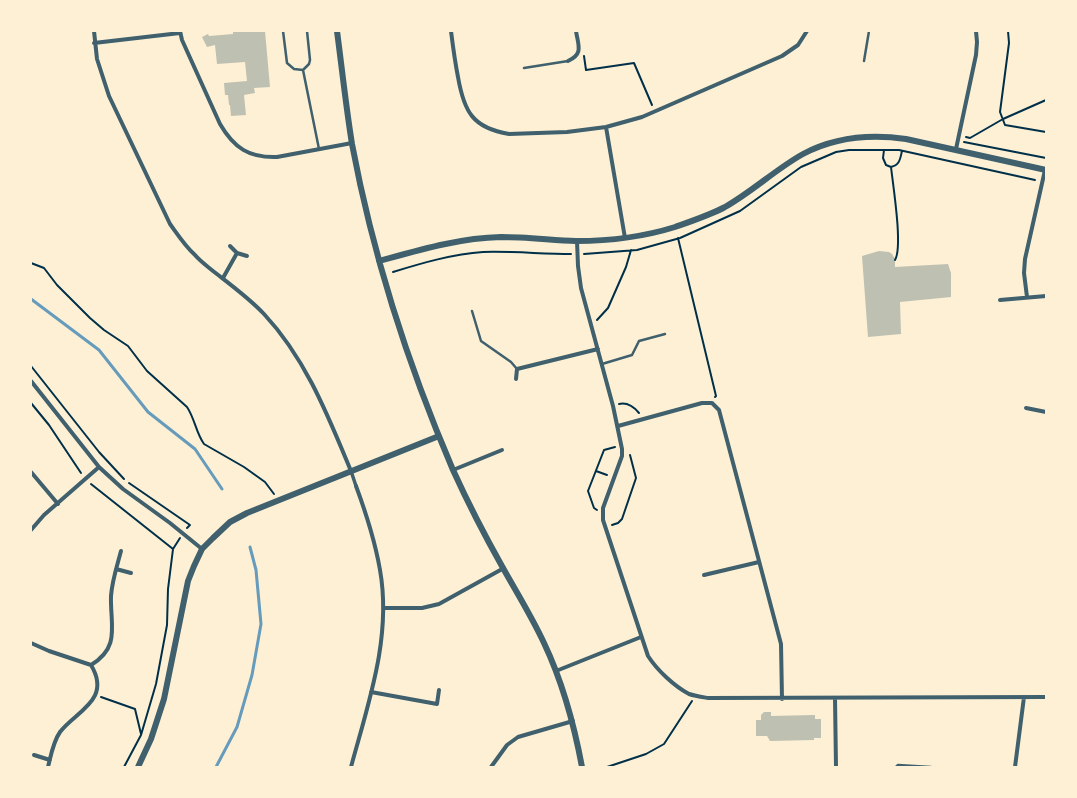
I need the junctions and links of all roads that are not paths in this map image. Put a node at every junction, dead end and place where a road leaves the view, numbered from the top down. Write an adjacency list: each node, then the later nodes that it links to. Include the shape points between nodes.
1 (94, 31): 11 (street)
2 (283, 31): 15 (lane, via 287,63 294,69)
3 (307, 31): 15 (lane, via 310,60)
4 (337, 31): 17 (street)
5 (452, 31): 16 (street, via 456,68 464,103 472,116 486,128 509,134 567,132)
6 (576, 31): 12 (street, via 578,55)
7 (807, 31): 16 (street, via 798,46 782,56 642,117)
8 (869, 31): 13 (lane)
9 (976, 31): 19 (street, via 976,55 961,136)
10 (180, 32): 11 (street); 18 (street, via 220,124 240,148 252,155 268,157)
11 (94, 43): 27 (street, via 109,96 170,224 196,256)
12 (568, 61): 14 (lane)
13 (864, 62)
14 (524, 68)
15 (303, 70): 18 (lane)
16 (606, 127): 21 (street)
17 (352, 143): 18 (street); 26 (street)
18 (319, 149)
19 (956, 149): 20 (street); 21 (street, via 886,136 838,141 804,154 725,207 675,227)
20 (1046, 170): 29 (street, via 1025,259)
21 (625, 238): 22 (street)
22 (577, 241): 26 (street, via 523,237 476,239 432,246); 33 (street, via 581,288)
23 (230, 246): 24 (street)
24 (237, 253): 25 (street); 27 (street)
25 (247, 256)
26 (379, 261): 41 (street, via 394,315)
27 (223, 278): 45 (street, via 265,315 292,348 308,374)
28 (1046, 296): 29 (street)
29 (1027, 297): 30 (street)
30 (1000, 300)
31 (472, 311): 35 (lane, via 480,342 511,362)
32 (665, 334): 34 (lane, via 639,341 632,355)
33 (598, 349): 34 (street); 35 (street)
34 (602, 364): 40 (street)
35 (517, 369): 36 (street)
36 (516, 379)
37 (31, 381): 43 (street)
38 (1026, 408): 39 (street)
39 (1046, 412)
40 (618, 426): 52 (street, via 702,403 712,403 719,410); 58 (street, via 622,456 602,514)
41 (439, 436): 44 (street); 45 (street)
42 (502, 450): 44 (street)
43 (99, 467): 48 (street); 50 (street, via 123,489)
44 (453, 470): 53 (street)
45 (351, 471): 47 (street); 50 (street, via 230,522)
46 (31, 472): 48 (street)
47 (356, 486): 57 (street, via 369,522 380,571)
48 (58, 504): 49 (street)
49 (31, 530)
50 (202, 549): 72 (street, via 188,582 164,699 152,739)
51 (121, 551): 54 (street)
52 (759, 562): 56 (street); 67 (street, via 781,644)
53 (504, 568): 57 (street, via 439,604 422,608); 61 (street, via 527,608)
54 (116, 569): 55 (street); 60 (street, via 111,596 110,647)
55 (130, 573)
56 (704, 575)
57 (383, 608): 63 (street, via 380,650)
58 (641, 637): 61 (street); 67 (street, via 652,662 681,689 696,696)
59 (31, 644): 60 (street)
60 (91, 665): 70 (street, via 96,678 95,694 88,706 59,733)
61 (556, 671): 68 (street)
62 (439, 690): 63 (street, via 436,704)
63 (371, 692): 73 (street)
64 (1024, 697): 65 (street); 66 (street); 79 (street)
65 (1046, 697)
66 (835, 698): 67 (street); 76 (street)
67 (782, 699)
68 (573, 721): 74 (street, via 518,737 507,745); 75 (street)
69 (34, 755): 70 (street)
70 (50, 760): 71 (street)
71 (48, 767)
72 (138, 767)
73 (351, 767)
74 (491, 767)
75 (582, 767)
76 (836, 767)
77 (896, 767): 78 (lane)
78 (931, 767)
79 (1015, 767)

